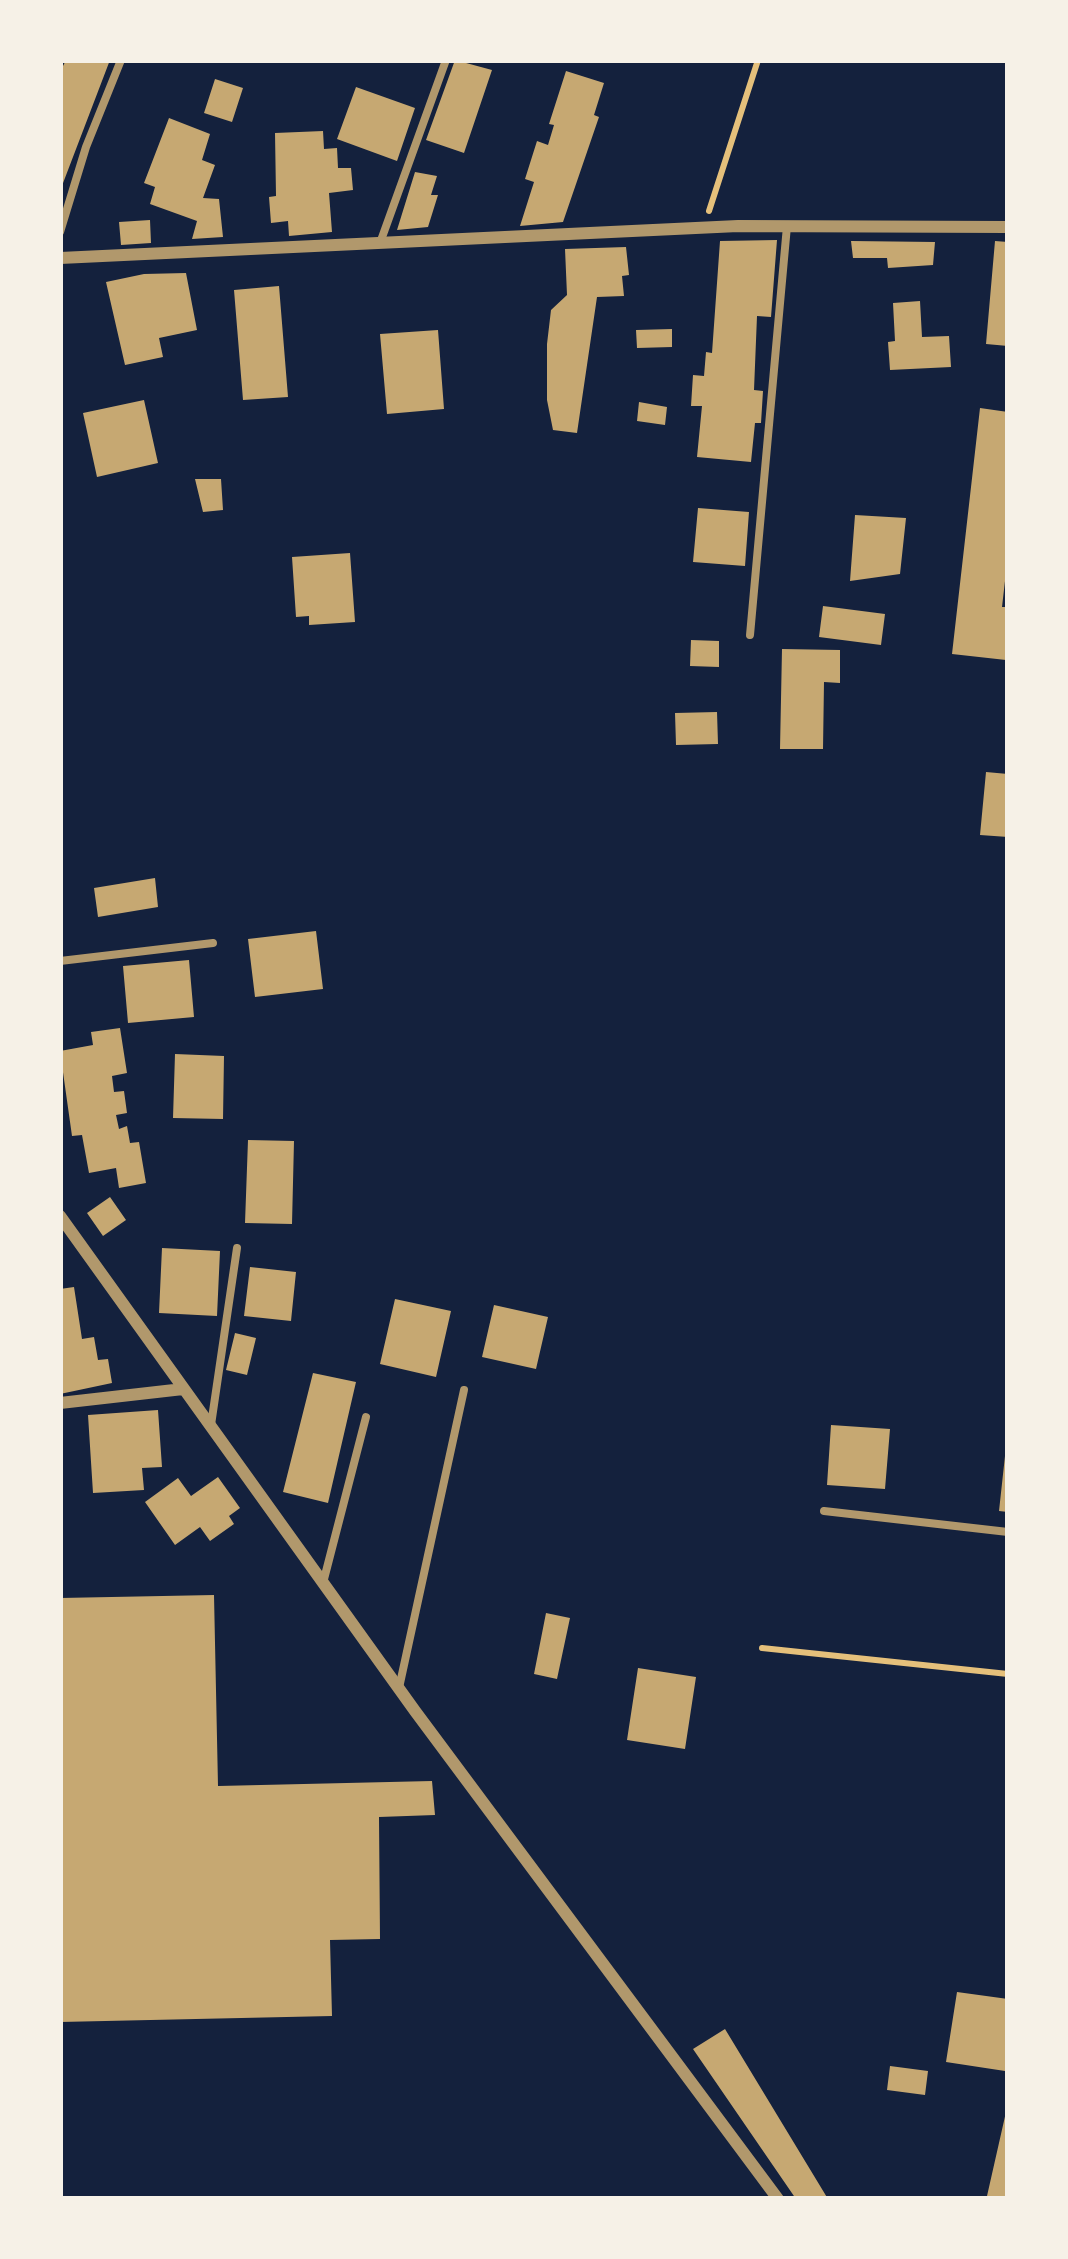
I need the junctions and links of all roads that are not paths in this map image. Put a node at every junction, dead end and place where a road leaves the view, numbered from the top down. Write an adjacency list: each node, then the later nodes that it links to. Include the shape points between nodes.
1 (121, 60): 5 (lane)
2 (446, 60): 6 (lane)
3 (788, 224): 4 (street); 6 (street); 8 (lane)
4 (1008, 226)
5 (60, 232)
6 (379, 244): 7 (street)
7 (60, 258)
8 (750, 635)
9 (213, 943): 10 (lane)
10 (60, 961)
11 (60, 1216): 13 (street)
12 (237, 1248): 17 (lane)
13 (183, 1389): 15 (street); 17 (street)
14 (464, 1390): 21 (lane)
15 (60, 1403)
16 (366, 1417): 20 (lane)
17 (211, 1426): 20 (street)
18 (824, 1511): 19 (lane)
19 (1008, 1532)
20 (323, 1583): 21 (street)
21 (399, 1688): 22 (street)
22 (778, 2199)

